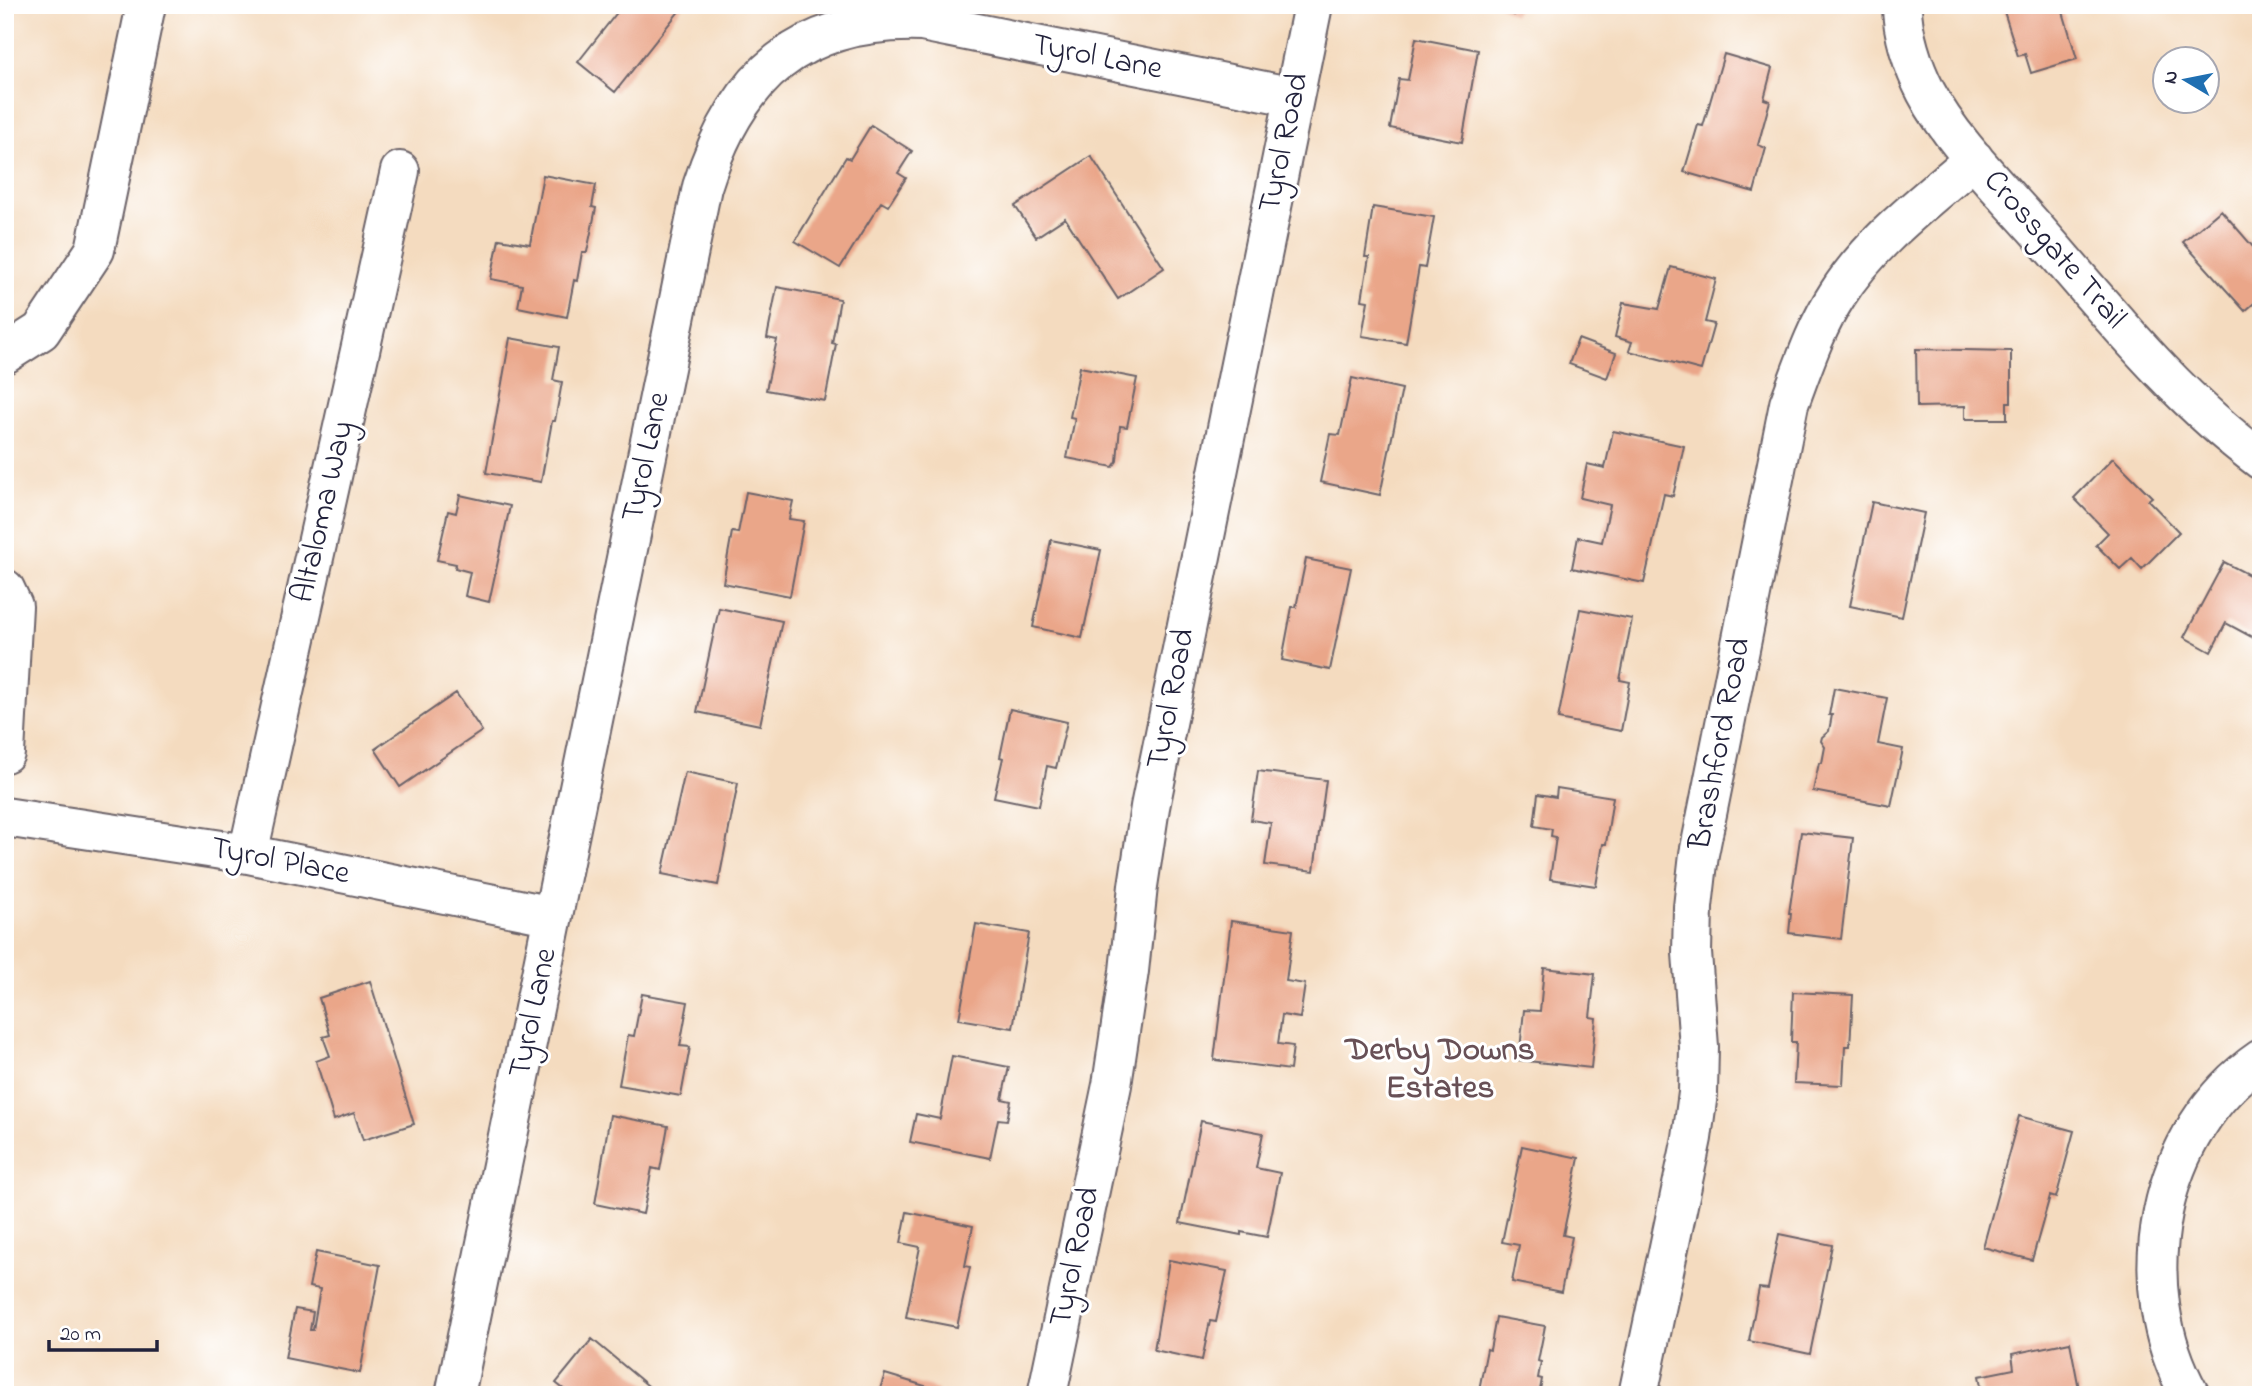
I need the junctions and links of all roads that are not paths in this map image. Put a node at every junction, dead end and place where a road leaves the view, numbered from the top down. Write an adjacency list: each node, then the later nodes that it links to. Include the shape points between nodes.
1 (146, 5): 7 (street, via 95,250 41,331)
2 (1313, 5): 4 (street, Tyrol Road)
3 (1902, 5): 5 (street, Crossgate Trail, via 1912,59 1926,92)
4 (1294, 97): 13 (street, Tyrol Lane, via 922,22 889,21 827,34 773,67 748,91 713,151 702,187); 16 (street, Tyrol Road, via 1150,807 1112,1085)
5 (1974, 159): 8 (street, Crossgate Trail, via 2163,375); 17 (street, Brashford Road, via 1882,239 1837,295 1811,345 1789,404 1699,855 1692,953 1698,1093)
6 (400, 171): 12 (street, Altaloma Way)
7 (5, 354)
8 (2261, 460)
9 (5, 589): 10 (street, via 13,606)
10 (5, 753)
11 (5, 817): 12 (street, Tyrol Place)
12 (248, 854): 13 (street, Tyrol Place)
13 (553, 916): 15 (street, Tyrol Lane)
14 (2261, 1059): 18 (street, via 2242,1072 2192,1135 2173,1173 2161,1217 2157,1256 2167,1341)
15 (455, 1395)
16 (1047, 1395)
17 (1638, 1395)
18 (2190, 1395)

